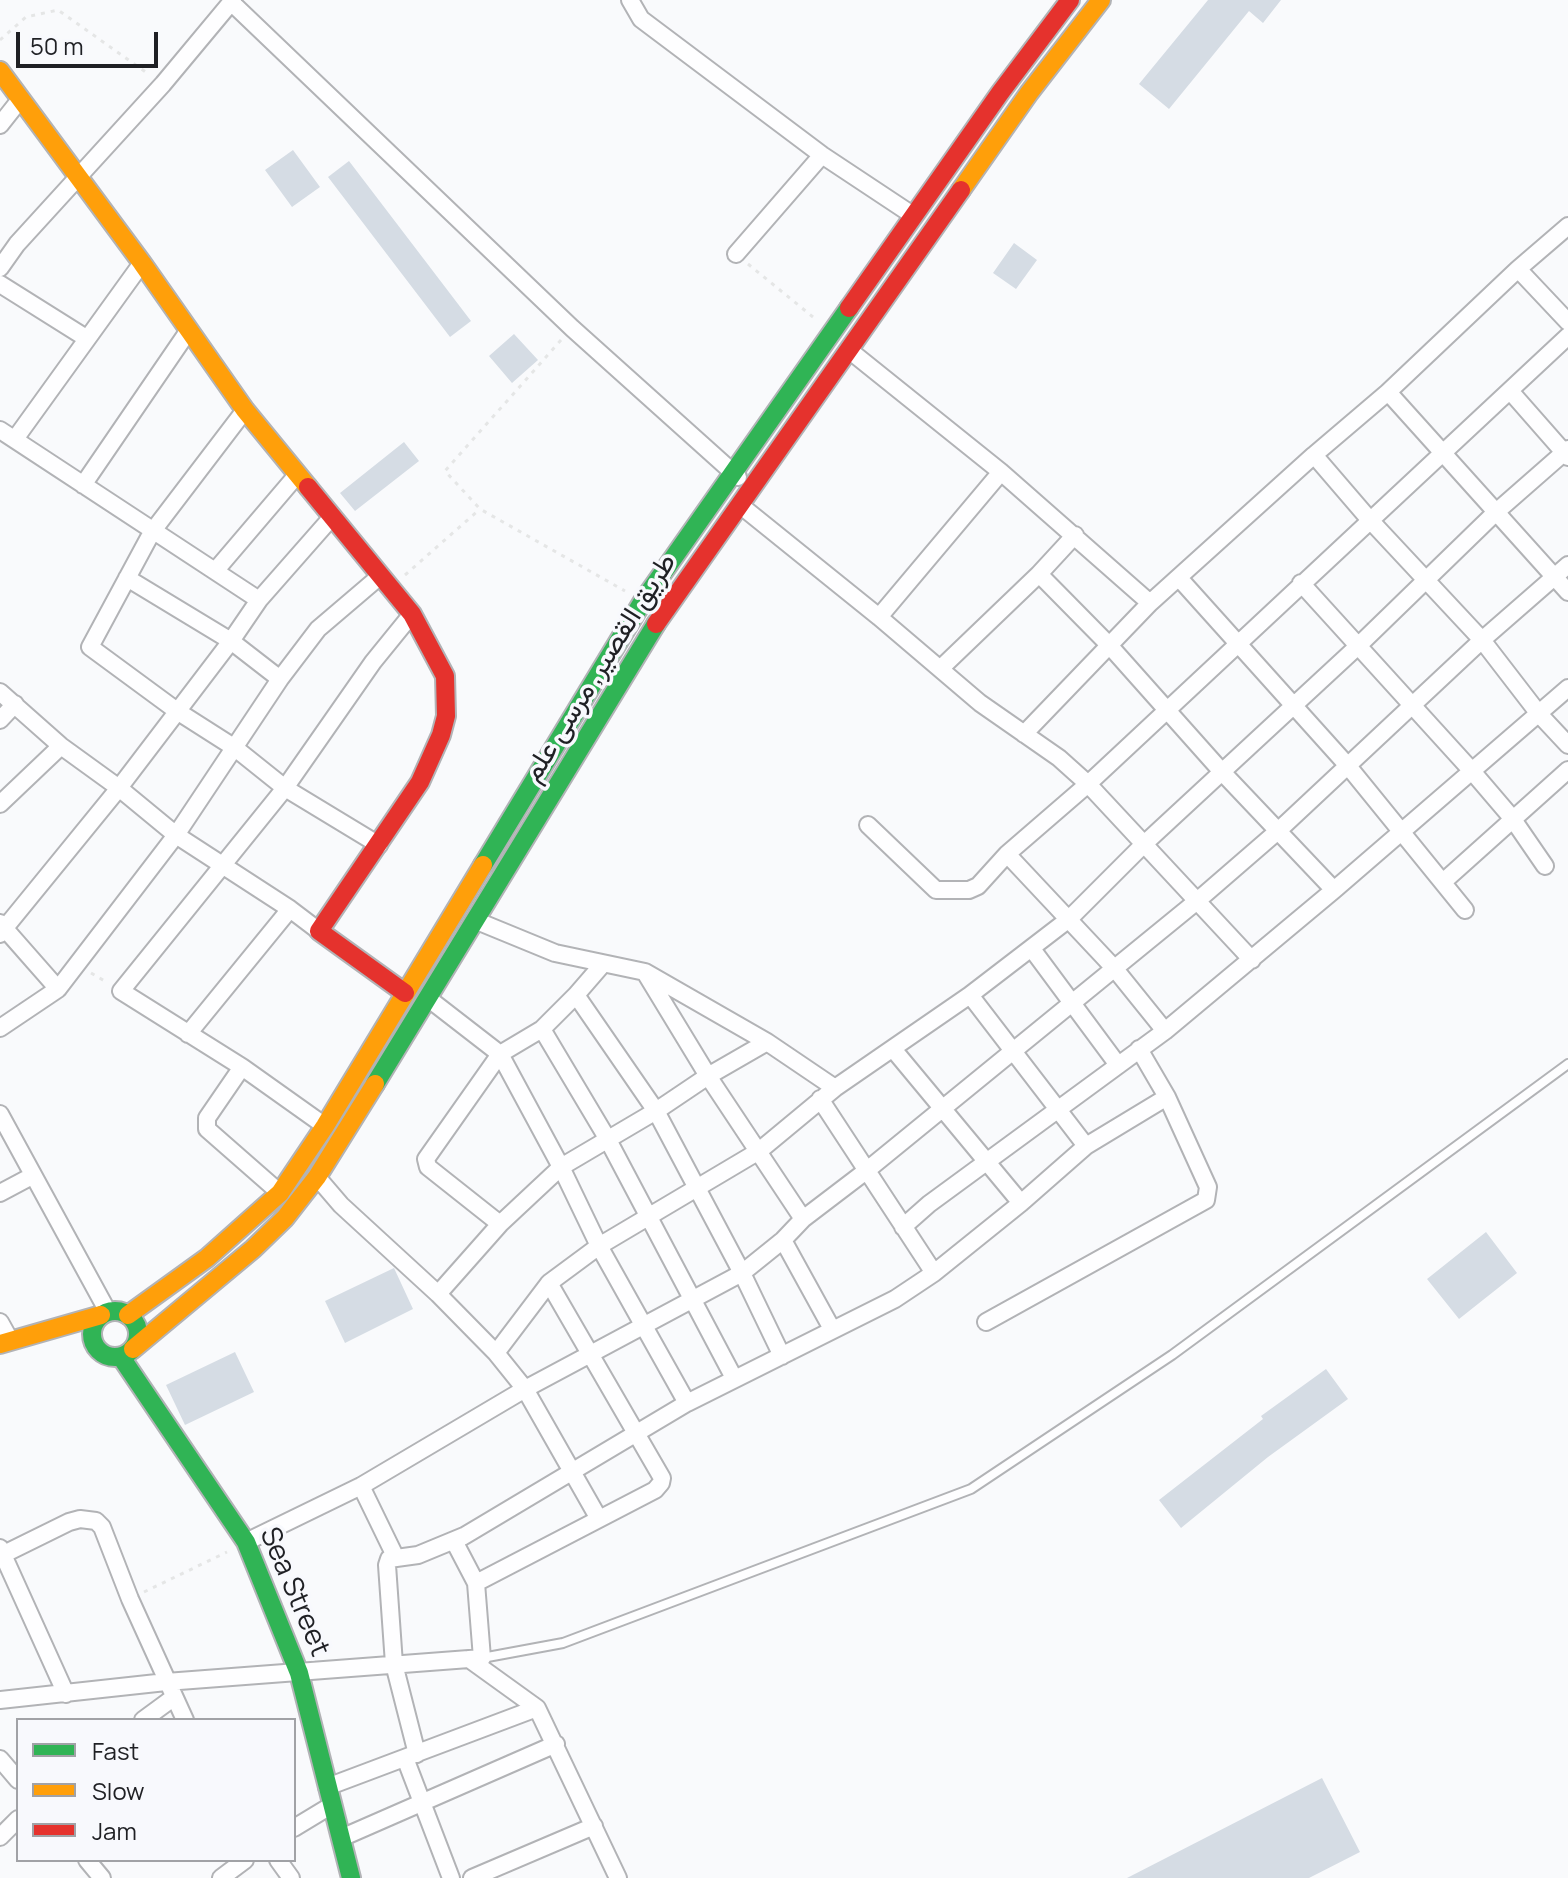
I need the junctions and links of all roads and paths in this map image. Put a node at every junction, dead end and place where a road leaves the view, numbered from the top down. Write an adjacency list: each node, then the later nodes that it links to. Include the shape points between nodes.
1 (630, 0): 10 (street, via 641,19)
2 (1070, 0): 12 (main road, طريق القصير, مرسى علم)
3 (1101, 0): 25 (main road, طريق القصير, مرسى علم, via 1029,93)
4 (232, 1): 7 (street); 20 (street)
5 (0, 40): 7 (path, via 26,17 58,10)
6 (2, 77): 8 (main road)
7 (163, 84): 11 (street)
8 (19, 101): 9 (street); 11 (main road)
9 (0, 125)
10 (822, 155): 12 (street); 14 (street)
11 (78, 175): 15 (main road); 16 (street)
12 (914, 216): 22 (main road, طريق القصير, مرسى علم)
13 (1568, 226): 17 (street)
14 (736, 254): 22 (path)
15 (142, 263): 21 (main road); 24 (street)
16 (0, 268)
17 (1518, 269): 19 (street); 26 (street)
18 (0, 284): 24 (street)
19 (1568, 322)
20 (572, 328): 34 (street); 40 (path, via 445,471)
21 (189, 330): 28 (main road); 37 (street)
22 (832, 333): 34 (main road, طريق القصير, مرسى علم)
23 (1568, 336): 27 (street)
24 (86, 338): 30 (street)
25 (849, 350): 35 (street); 38 (main road, طريق القصير, مرسى علم)
26 (1388, 392): 32 (street); 33 (street)
27 (1511, 392): 31 (street); 32 (street)
28 (245, 410): 36 (main road); 44 (street)
29 (0, 430): 30 (street)
30 (15, 439): 37 (street)
31 (1567, 453): 41 (street)
32 (1443, 454): 41 (street); 43 (street)
33 (1314, 455): 43 (street); 51 (street)
34 (732, 472): 38 (street); 57 (main road, طريق القصير, مرسى علم)
35 (1001, 472): 45 (street); 60 (street)
36 (297, 475): 42 (main road); 47 (street)
37 (83, 485): 44 (street)
38 (753, 488): 39 (main road, طريق القصير, مرسى علم)
39 (740, 505): 60 (street); 105 (main road, طريق القصير, مرسى علم, via 670,602)
40 (480, 509): 53 (path); 57 (path)
41 (1495, 513): 49 (street); 52 (street)
42 (332, 517): 53 (main road); 56 (street)
43 (1369, 519): 52 (street); 54 (street)
44 (152, 532): 47 (street); 50 (street)
45 (1075, 535): 48 (street); 58 (street)
46 (1568, 565): 49 (street)
47 (216, 570): 56 (street)
48 (1039, 574): 64 (street); 66 (street)
49 (1555, 577): 55 (street); 61 (street)
50 (127, 578): 62 (street); 74 (street, via 90,647)
51 (1179, 578): 58 (street); 63 (street)
52 (1425, 580): 61 (street); 65 (street)
53 (384, 583): 59 (main road); 67 (street, via 318,629)
54 (1301, 583): 63 (street); 65 (street)
55 (1568, 592)
56 (259, 600): 62 (street)
57 (643, 601): 116 (main road, طريق القصير, مرسى علم)
58 (1150, 603): 64 (street)
59 (412, 614): 87 (street); 94 (main road, via 445,676 446,716 420,782)
60 (879, 617): 66 (street)
61 (1482, 640): 71 (street); 75 (street)
62 (231, 641): 67 (street); 74 (street)
63 (1237, 643): 72 (street); 73 (street)
64 (1109, 645): 73 (street); 77 (street)
65 (1358, 646): 71 (street); 72 (street)
66 (941, 668): 77 (street)
67 (280, 679): 80 (street)
68 (1568, 688): 75 (street)
69 (0, 692): 70 (street)
70 (15, 704): 76 (street); 79 (street)
71 (1412, 704): 81 (street); 82 (street)
72 (1294, 705): 81 (street); 84 (street)
73 (1167, 708): 84 (street); 85 (street)
74 (177, 711): 80 (street); 86 (street)
75 (1539, 714): 78 (street); 82 (street)
76 (0, 720)
77 (1024, 734): 85 (street)
78 (1568, 745)
79 (61, 746): 86 (street); 88 (street)
80 (235, 748): 87 (street); 93 (street)
81 (1348, 766): 91 (street); 92 (street)
82 (1471, 770): 89 (street); 92 (street)
83 (1568, 770): 89 (street)
84 (1223, 773): 91 (street); 95 (street)
85 (1088, 784): 95 (street); 96 (street)
86 (119, 788): 93 (street); 106 (street)
87 (285, 788): 94 (street); 97 (street)
88 (0, 804)
89 (1512, 818): 98 (street); 99 (street)
90 (868, 825): 96 (street, via 936,890 978,886)
91 (1279, 830): 100 (street); 101 (street)
92 (1401, 831): 99 (street); 100 (street)
93 (176, 835): 97 (street); 110 (street)
94 (379, 845): 107 (main road)
95 (1143, 845): 101 (street); 104 (street)
96 (1007, 854): 104 (street)
97 (223, 863): 102 (street); 115 (street)
98 (1545, 866)
99 (1443, 882): 103 (street)
100 (1334, 890): 109 (street)
101 (1197, 901): 109 (street); 112 (street)
102 (290, 909): 107 (street); 124 (street)
103 (1465, 910)
104 (1069, 919): 108 (street); 112 (street)
105 (477, 921): 111 (street, via 555,953); 119 (main road, طريق القصير, مرسى علم)
106 (2, 929): 114 (street)
107 (319, 931): 116 (main road)
108 (1032, 949): 118 (street); 120 (street)
109 (1252, 960): 123 (street)
110 (77, 965): 114 (street); 115 (path)
111 (602, 965): 113 (street); 117 (street)
112 (1115, 969): 120 (street); 123 (street)
113 (645, 972): 125 (street); 133 (street)
114 (58, 989): 121 (street)
115 (121, 991): 124 (street)
116 (405, 993): 141 (main road, طريق القصير, مرسى علم)
117 (576, 995): 122 (street); 139 (street)
118 (970, 995): 126 (street); 128 (street)
119 (429, 999): 129 (street); 149 (main road, طريق القصير, مرسى علم)
120 (1072, 1003): 128 (street); 131 (street)
121 (0, 1028)
122 (542, 1029): 129 (street); 142 (street)
123 (1165, 1031): 127 (street)
124 (188, 1034): 132 (street)
125 (767, 1042): 133 (street); 134 (street)
126 (893, 1049): 134 (street); 137 (street)
127 (1139, 1049): 131 (street); 135 (street)
128 (1014, 1050): 137 (street); 138 (street)
129 (500, 1054): 146 (street); 156 (street, via 426,1163)
130 (1568, 1064): 189 (lane, via 1172,1355 971,1489 563,1643)
131 (1118, 1065): 138 (street)
132 (242, 1067): 141 (street); 152 (street, via 207,1118 207,1129)
133 (708, 1076): 139 (street); 144 (street)
134 (835, 1088): 136 (street)
135 (1167, 1097): 143 (street); 168 (street, via 1208,1187 1206,1200)
136 (820, 1099): 144 (street); 147 (street)
137 (943, 1106): 145 (street); 147 (street)
138 (1058, 1109): 143 (street); 145 (street)
139 (656, 1111): 142 (street); 150 (street)
140 (0, 1114): 148 (street)
141 (325, 1126): 152 (main road, طريق القصير, مرسى علم)
142 (607, 1138): 146 (street); 154 (street)
143 (1086, 1146): 153 (street)
144 (759, 1151): 150 (street); 155 (street)
145 (988, 1160): 153 (street); 157 (street)
146 (561, 1167): 156 (street); 159 (street)
147 (866, 1171): 155 (street); 157 (street)
148 (32, 1176): 151 (street); 165 (street)
149 (317, 1177): 163 (street); 172 (main road, طريق القصير, مرسى علم, via 253,1249)
150 (697, 1189): 154 (street); 160 (street)
151 (0, 1193)
152 (280, 1193): 166 (main road, طريق القصير, مرسى علم, via 207,1258)
153 (1021, 1203): 161 (street)
154 (648, 1217): 159 (street); 164 (street)
155 (803, 1219): 158 (street)
156 (500, 1224): 163 (street)
157 (903, 1227): 161 (street)
158 (783, 1240): 160 (street); 170 (street)
159 (599, 1246): 162 (street); 169 (street)
160 (742, 1273): 164 (street); 175 (street)
161 (934, 1273): 170 (street, via 895,1299)
162 (549, 1283): 173 (street); 174 (street)
163 (438, 1294): 173 (street)
164 (694, 1299): 169 (street); 176 (street)
165 (105, 1314): 166 (main road); 171 (main road); 172 (main road, via 93,1327 93,1341 101,1353 114,1358)
166 (128, 1315): 172 (main road, via 138,1335)
167 (0, 1322): 171 (street)
168 (986, 1322)
169 (645, 1325): 174 (street); 178 (street)
170 (832, 1329): 175 (street)
171 (5, 1342)
172 (127, 1353): 184 (main road, Sea Street)
173 (496, 1353): 177 (street)
174 (589, 1355): 177 (street); 179 (street)
175 (782, 1356): 176 (street)
176 (734, 1378): 178 (street)
177 (525, 1389): 180 (street); 181 (street)
178 (687, 1403): 179 (street)
179 (635, 1432): 180 (street); 182 (street, via 661,1483)
180 (572, 1469): 182 (street); 183 (street)
181 (361, 1486): 184 (street); 186 (street)
182 (599, 1519): 187 (street)
183 (454, 1541): 186 (street); 187 (street)
184 (246, 1542): 188 (path); 191 (main road, Sea Street)
185 (1, 1553): 188 (street, via 69,1522 96,1521); 193 (street)
186 (396, 1558): 190 (street, via 387,1565)
187 (476, 1583): 189 (street)
188 (130, 1599): 192 (street)
189 (475, 1658): 190 (street); 195 (street)
190 (394, 1664): 191 (street); 200 (street)
191 (299, 1673): 192 (street); 196 (main road, Sea Street)
192 (169, 1690): 193 (street); 197 (street); 198 (street)
193 (66, 1694): 194 (street)
194 (0, 1700)
195 (537, 1708): 199 (street); 200 (street)
196 (301, 1716): 203 (main road, Sea Street)
197 (145, 1718)
198 (184, 1718)
199 (556, 1744): 204 (street); 207 (street)
200 (411, 1756): 203 (street); 204 (street)
201 (0, 1759): 202 (street)
202 (16, 1778)
203 (330, 1796): 206 (street); 209 (main road, Sea Street)
204 (423, 1803): 209 (street); 213 (street)
205 (16, 1821): 208 (street)
206 (296, 1826)
207 (594, 1826): 214 (street); 215 (street)
208 (0, 1837)
209 (341, 1838): 212 (main road, Sea Street)
210 (242, 1862): 211 (street)
211 (221, 1878)
212 (351, 1878)
213 (451, 1878)
214 (472, 1878)
215 (618, 1878)

